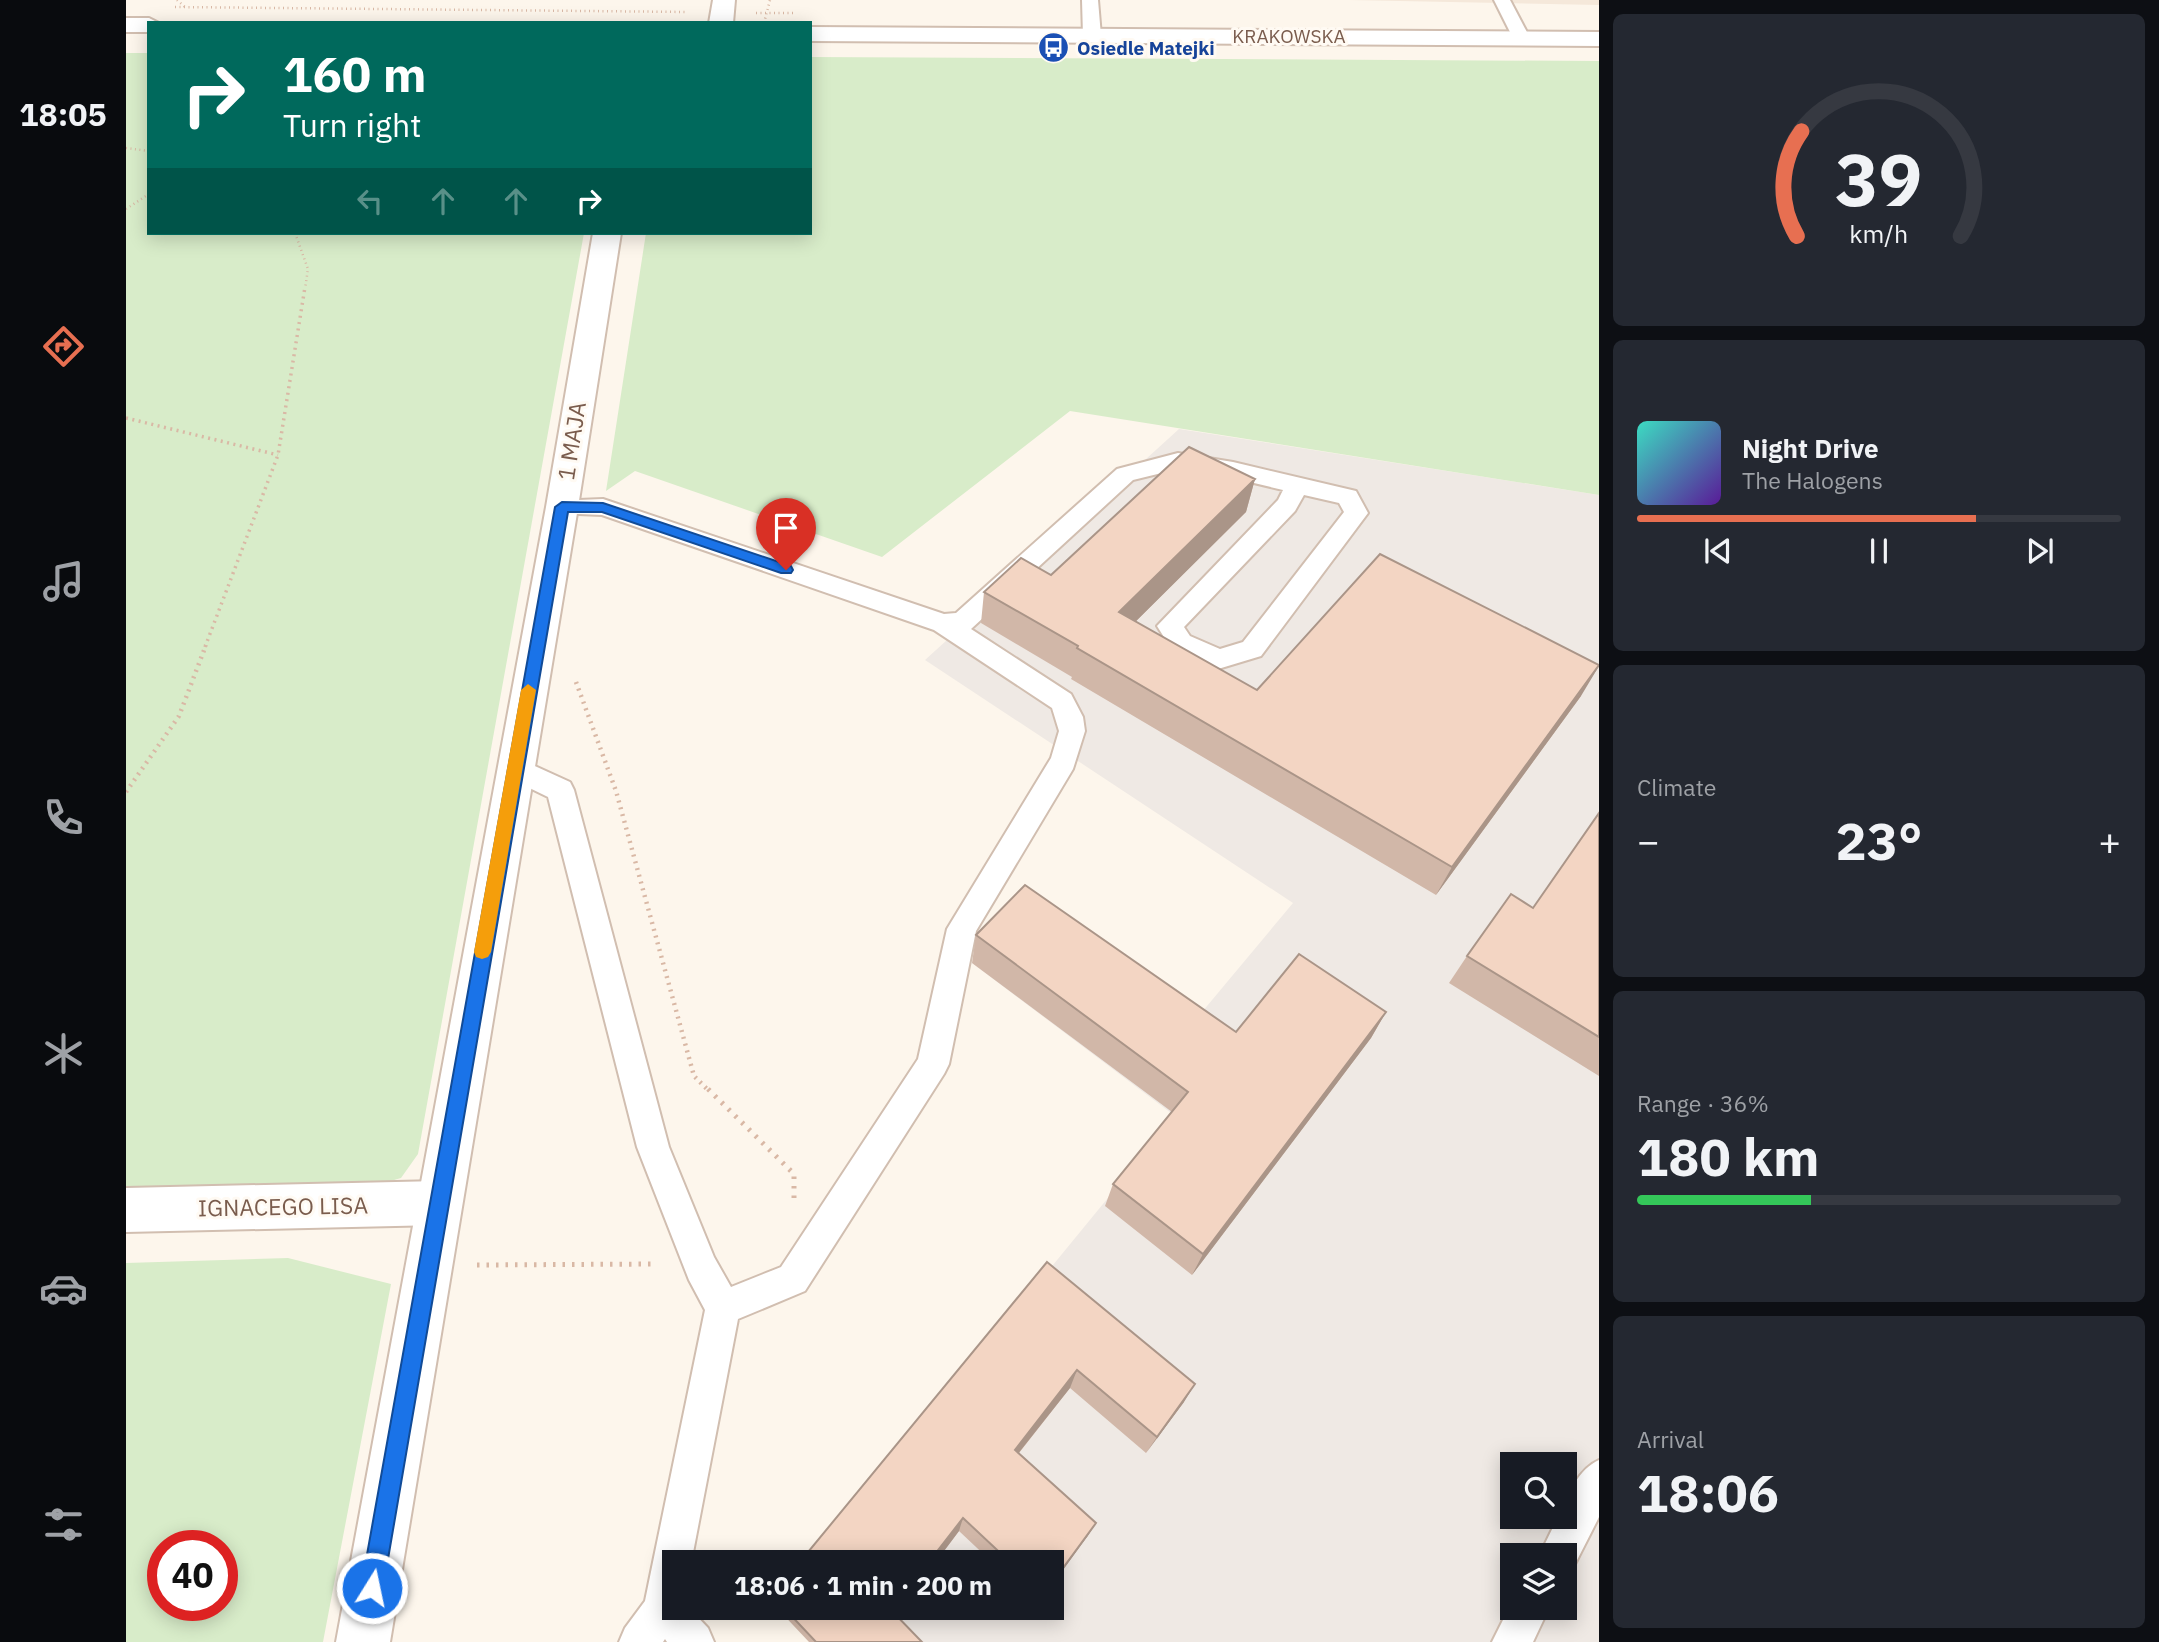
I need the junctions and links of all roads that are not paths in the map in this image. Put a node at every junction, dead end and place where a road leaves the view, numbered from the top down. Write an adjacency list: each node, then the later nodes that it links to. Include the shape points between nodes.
1 (1090, 0): 6 (lane)
2 (1502, 0): 7 (lane)
3 (126, 25): 4 (street)
4 (147, 25)
5 (812, 34): 6 (street, KRAKOWSKA)
6 (1092, 36): 7 (street, KRAKOWSKA)
7 (1521, 38): 8 (street, KRAKOWSKA)
8 (1599, 39)
9 (607, 235): 11 (street, 1 MAJA)
10 (1297, 486): 10 (lane, via 1287,505 1170,626 1181,643 1218,659 1252,649 1356,513 1348,497); 12 (lane, via 1178,461 1125,474 962,622)
11 (562, 507): 12 (lane, via 603,507); 13 (street, 1 MAJA)
12 (943, 623): 16 (lane, via 1062,701 1071,717 1073,737 962,929 933,1064 793,1279)
13 (515, 768): 14 (street, 1 MAJA); 16 (lane, via 560,790 653,1147 701,1268)
14 (439, 1203): 15 (street, IGNACEGO LISA); 23 (street, 1 MAJA)
15 (126, 1210)
16 (723, 1308): 19 (lane)
17 (1599, 1479): 18 (lane)
18 (1565, 1543)
19 (675, 1550)
20 (662, 1610): 24 (lane)
21 (673, 1620): 25 (lane)
22 (1524, 1620): 26 (lane)
23 (363, 1642)
24 (639, 1642)
25 (694, 1642)
26 (1512, 1642)

